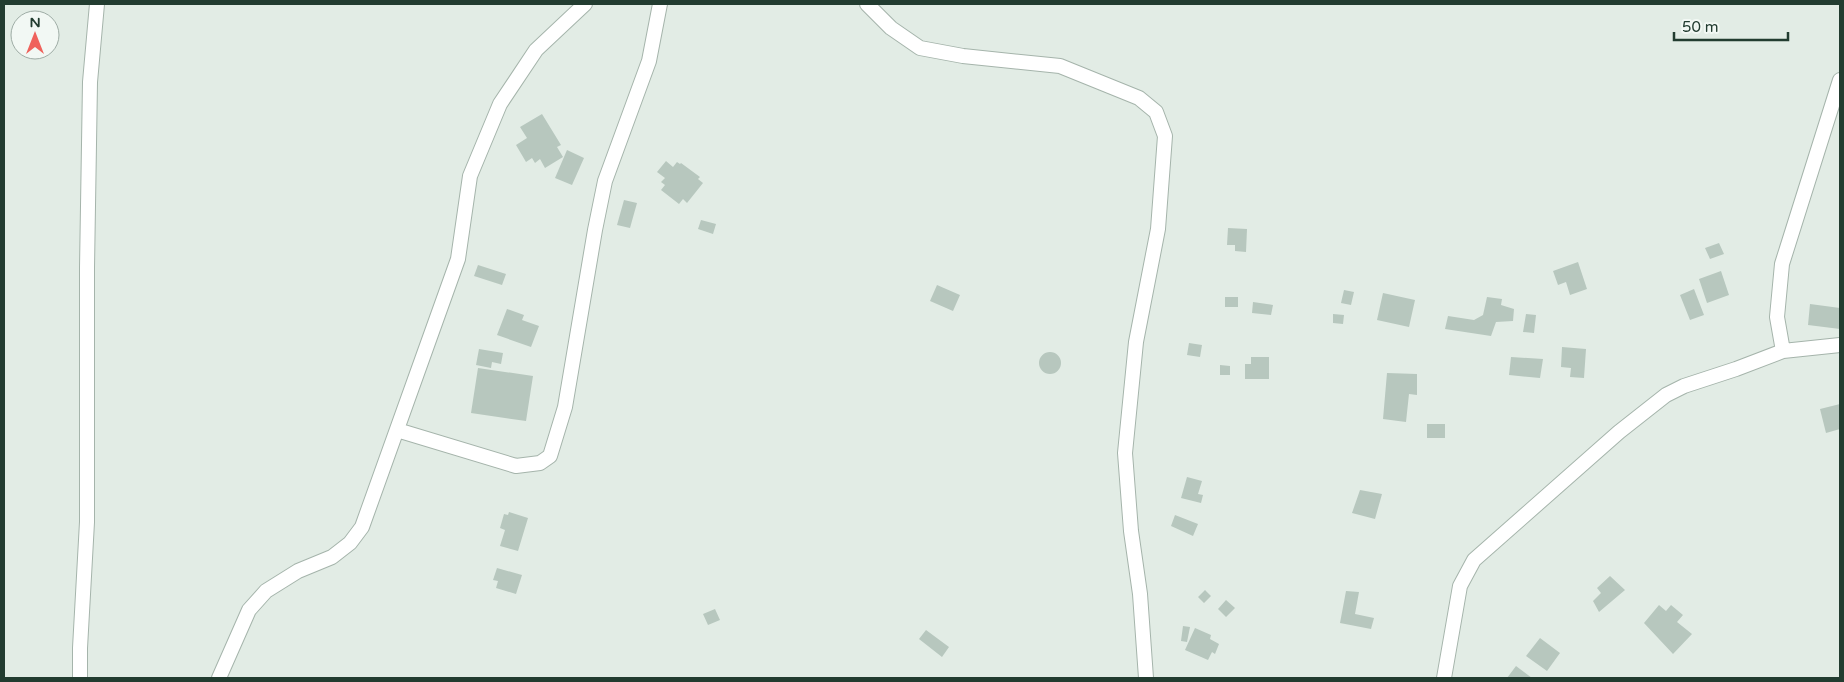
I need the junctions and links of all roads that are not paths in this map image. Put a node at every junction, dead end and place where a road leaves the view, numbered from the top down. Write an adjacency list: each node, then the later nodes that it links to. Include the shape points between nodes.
1 (97, 4): 9 (street, via 90,82 87,522)
2 (585, 4): 8 (street, via 536,50 500,104 470,176 458,260)
3 (660, 4): 8 (street, via 649,61 605,181 565,407 550,456 540,463 516,466)
4 (867, 4): 11 (street, via 891,28 920,48 1060,66 1139,98 1156,112 1165,136 1158,229 1136,342 1125,453)
5 (1840, 80): 7 (street, via 1782,264 1777,318)
6 (1840, 345): 7 (street)
7 (1783, 351): 12 (street, via 1684,386 1666,396 1619,432 1474,560 1460,586)
8 (397, 430): 10 (street, via 362,527 350,543 332,557 298,571 266,591 249,610)
9 (80, 678)
10 (219, 678)
11 (1146, 678)
12 (1444, 678)

